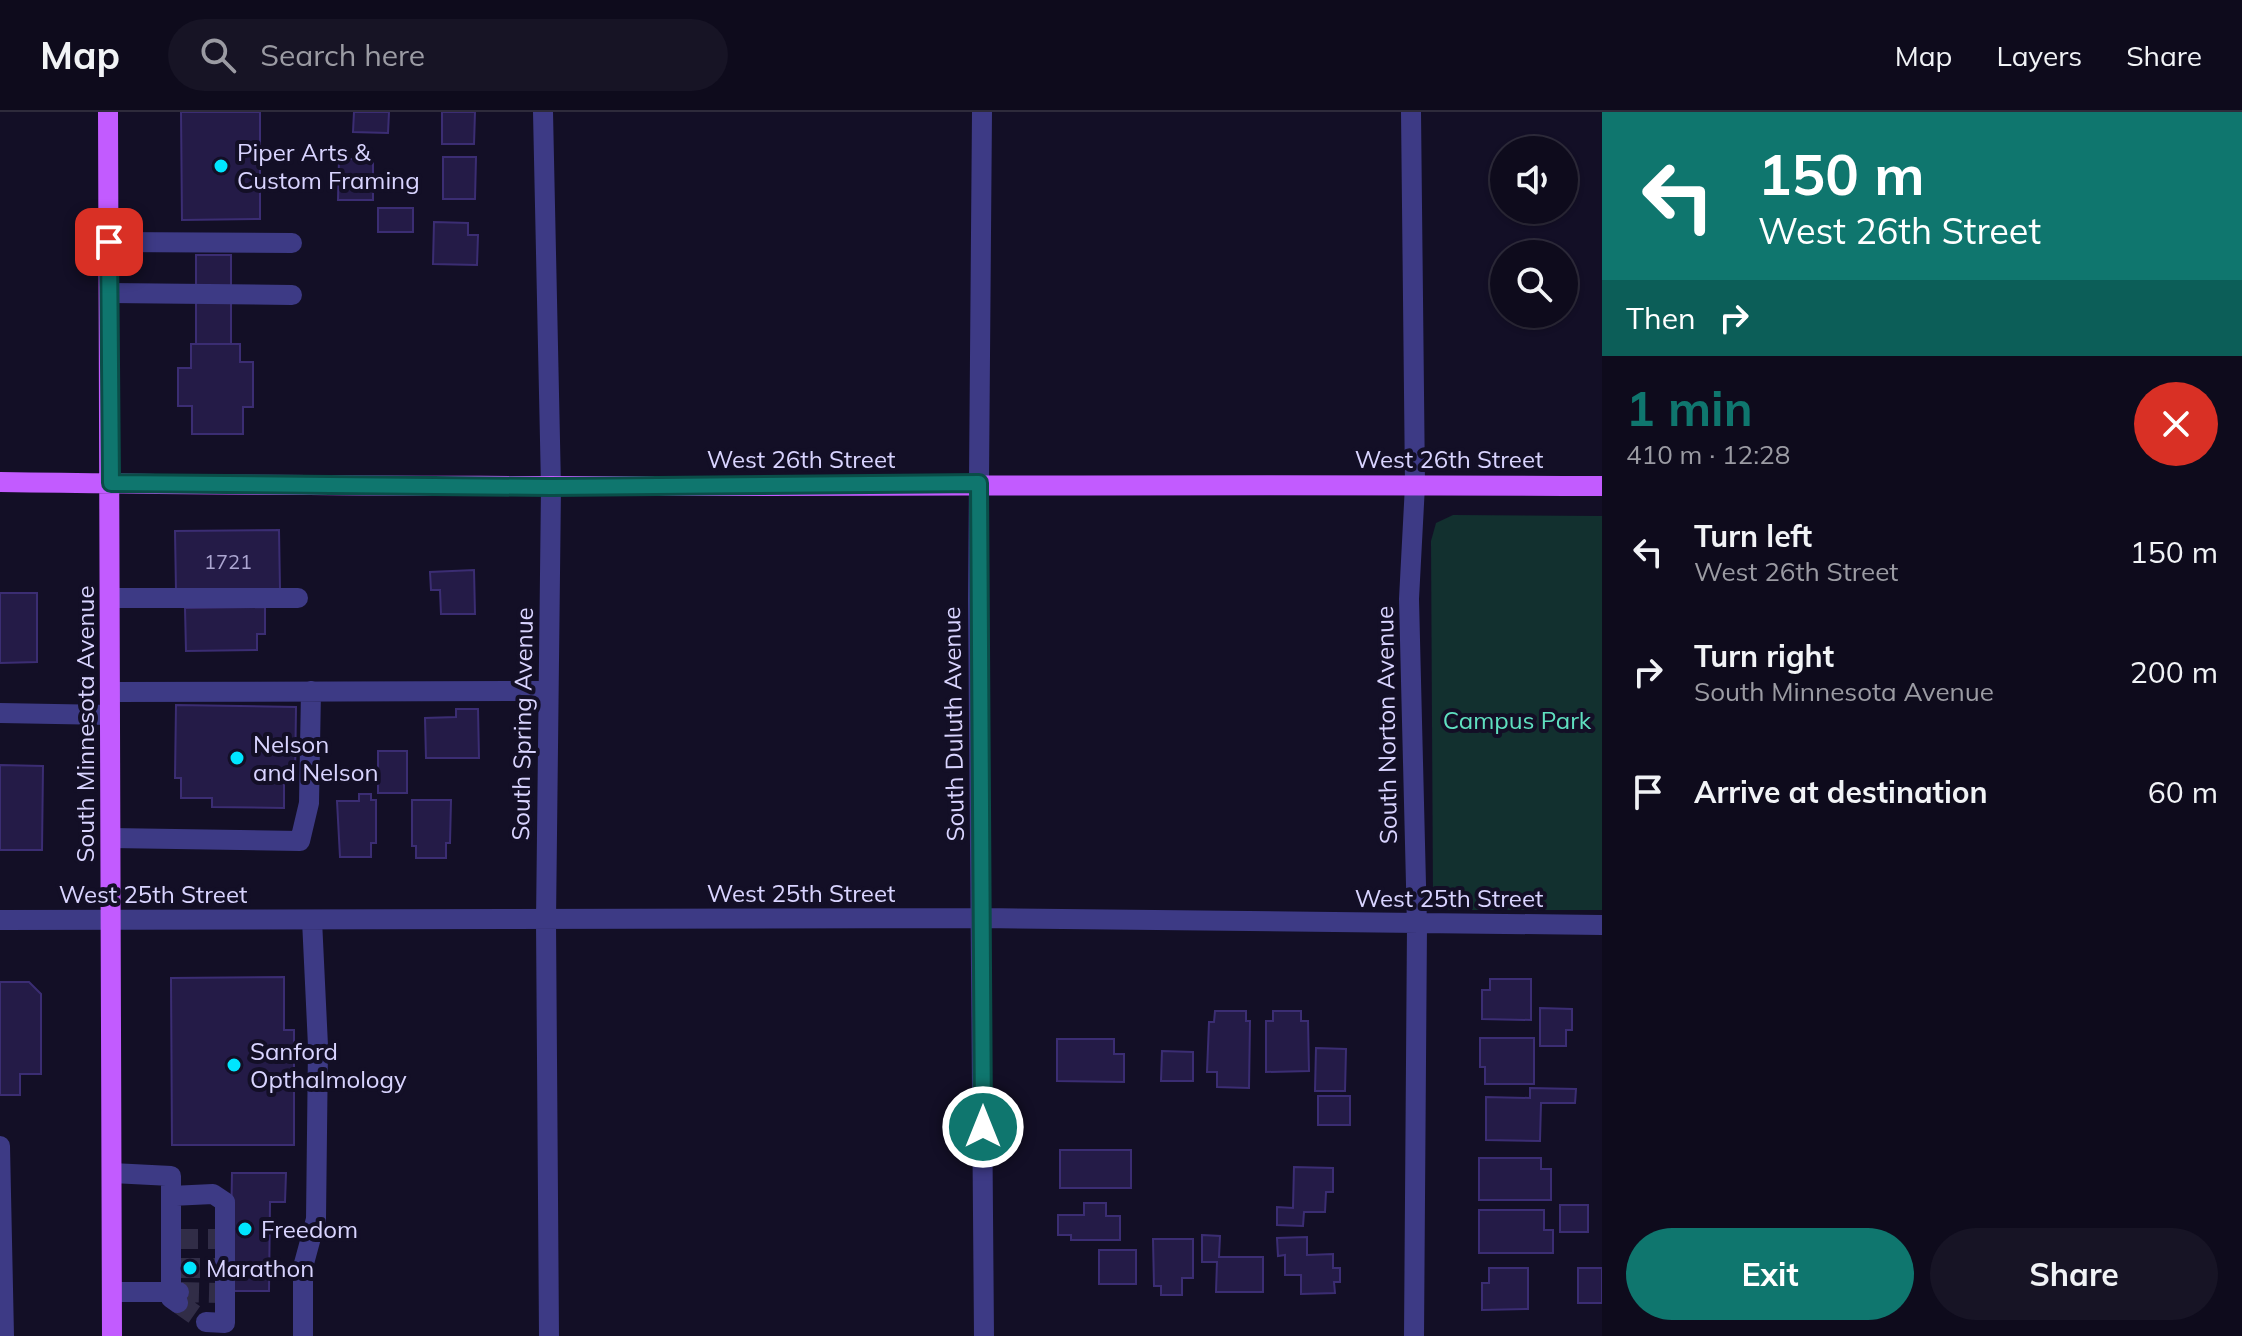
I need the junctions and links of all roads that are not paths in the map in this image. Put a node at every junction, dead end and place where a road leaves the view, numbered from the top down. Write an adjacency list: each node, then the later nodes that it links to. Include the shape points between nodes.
1 (108, 112): 5 (main road, South Minnesota Avenue)
2 (543, 112): 14 (street, South Spring Avenue)
3 (982, 112): 11 (street, South Duluth Avenue)
4 (1411, 112): 12 (street, South Norton Avenue)
5 (109, 242): 6 (street); 7 (main road, South Minnesota Avenue)
6 (292, 243)
7 (110, 293): 8 (street); 10 (main road, South Minnesota Avenue)
8 (292, 295)
9 (0, 482): 10 (main road, West 26th Street)
10 (111, 483): 14 (main road, West 26th Street); 15 (main road, South Minnesota Avenue)
11 (979, 483): 12 (main road, West 26th Street); 14 (main road, West 26th Street); 23 (street, South Duluth Avenue)
12 (1415, 485): 13 (main road, West 26th Street); 28 (street, South Norton Avenue, via 1409,599)
13 (1602, 486)
14 (551, 487): 18 (street, South Spring Avenue)
15 (111, 598): 16 (street); 19 (main road, South Minnesota Avenue)
16 (298, 598)
17 (311, 691): 18 (street); 19 (street); 22 (street, via 309,803 300,841)
18 (548, 691): 27 (street, South Spring Avenue)
19 (111, 692): 21 (main road, South Minnesota Avenue)
20 (0, 713): 21 (street)
21 (110, 715): 22 (main road, South Minnesota Avenue)
22 (111, 838): 24 (main road, South Minnesota Avenue)
23 (982, 918): 27 (street, West 25th Street); 28 (street, West 25th Street); 39 (street, South Duluth Avenue)
24 (112, 919): 25 (street, West 25th Street); 26 (street, West 25th Street); 31 (main road, South Minnesota Avenue)
25 (0, 920)
26 (312, 920): 27 (street, West 25th Street); 37 (street, via 318,1046 316,1219 303,1267)
27 (546, 921): 38 (street, South Spring Avenue)
28 (1417, 925): 29 (street, West 25th Street); 40 (street, South Norton Avenue)
29 (1602, 925)
30 (0, 1146): 35 (street)
31 (112, 1173): 32 (street, via 171,1176); 33 (main road, South Minnesota Avenue)
32 (171, 1196): 34 (street, via 175,1268); 34 (street, via 213,1194 225,1202 225,1323)
33 (112, 1292): 34 (street); 36 (main road, South Minnesota Avenue)
34 (189, 1310)
35 (4, 1336)
36 (112, 1336)
37 (303, 1336)
38 (549, 1336)
39 (984, 1336)
40 (1414, 1336)

